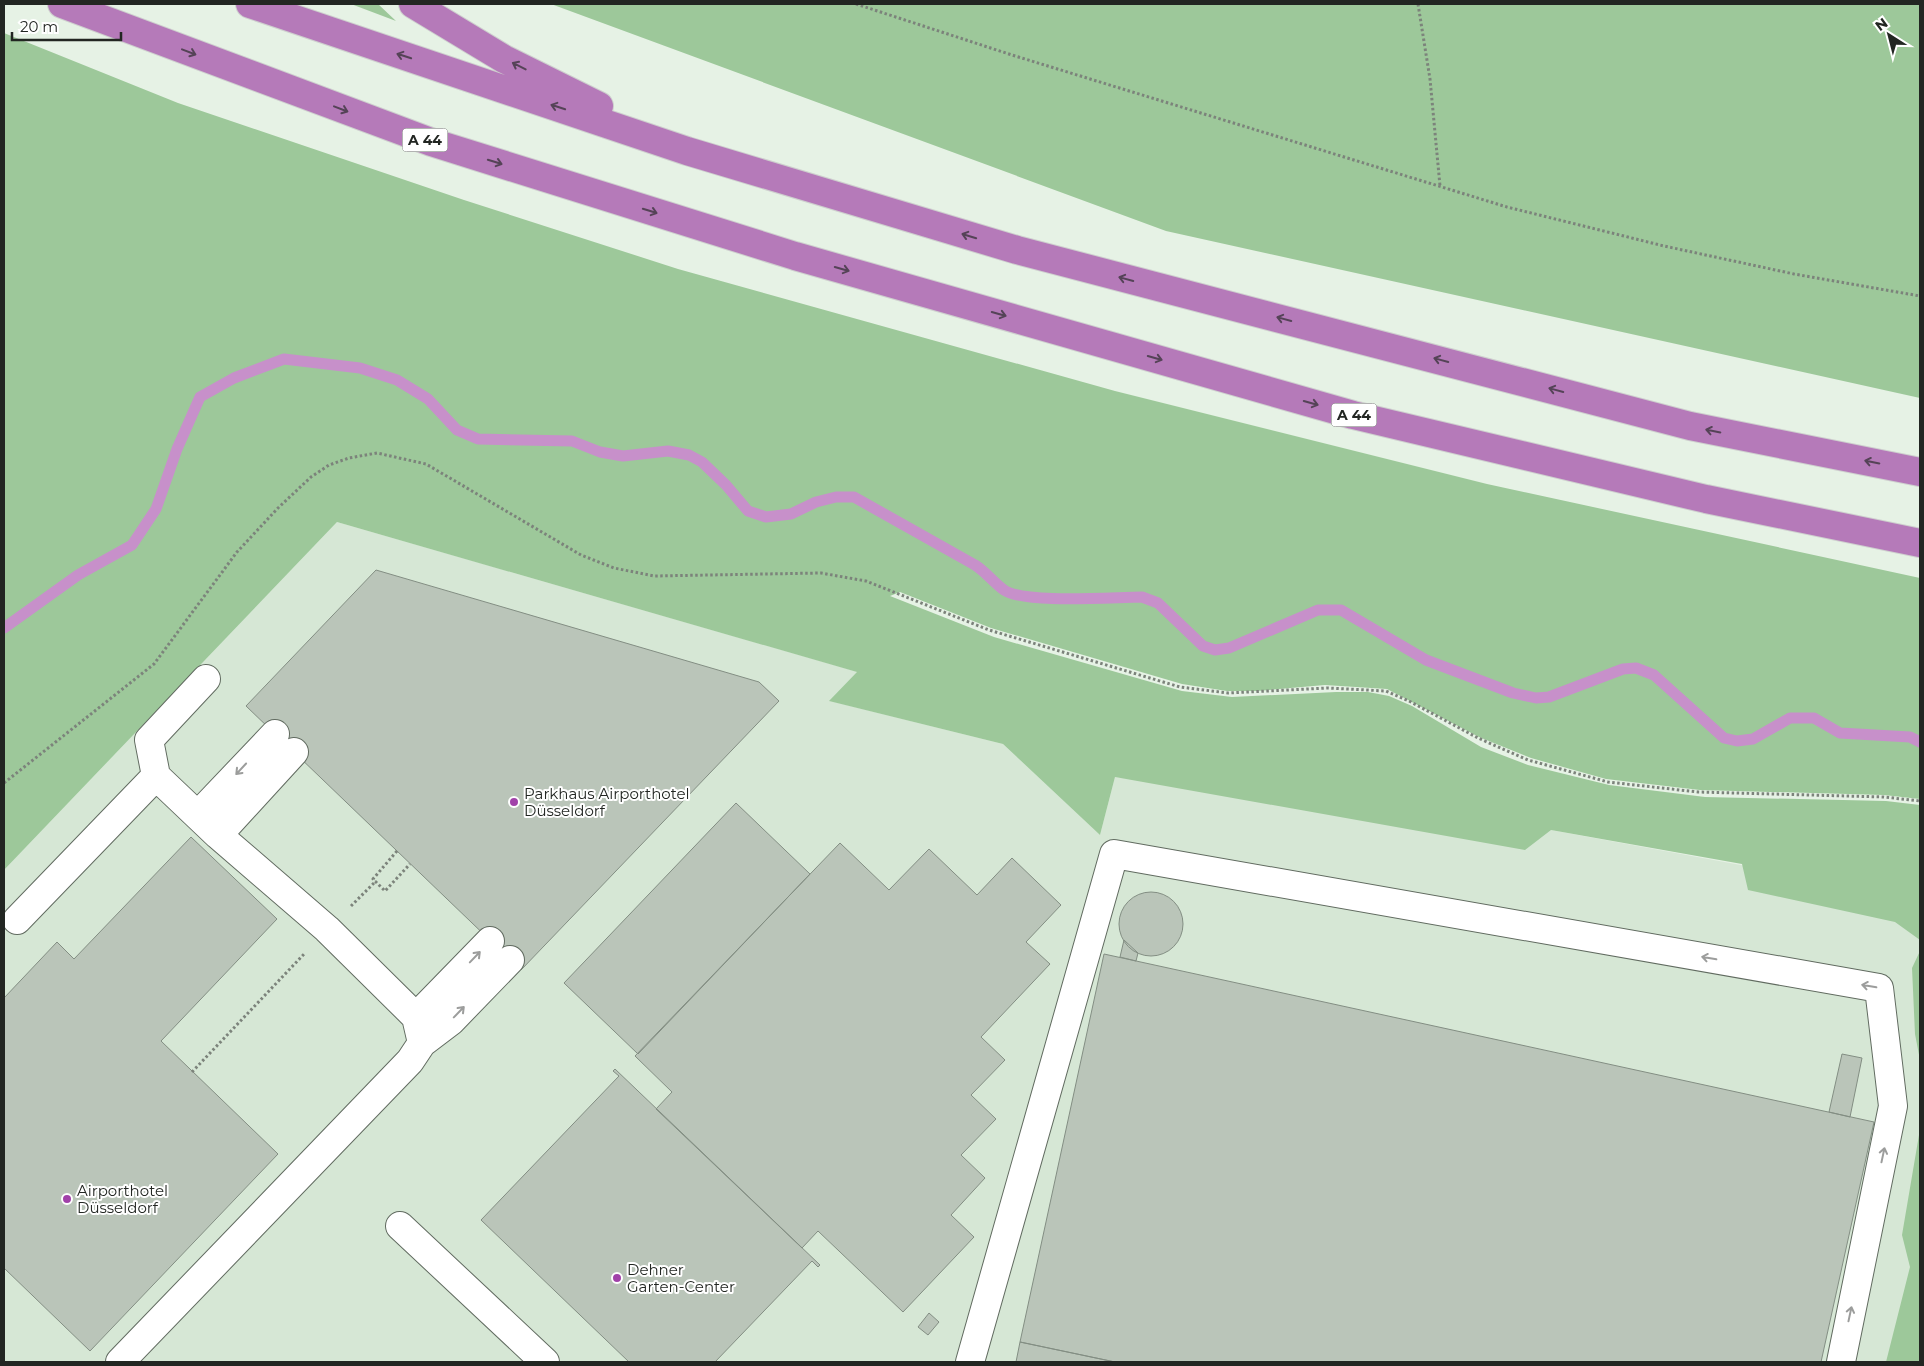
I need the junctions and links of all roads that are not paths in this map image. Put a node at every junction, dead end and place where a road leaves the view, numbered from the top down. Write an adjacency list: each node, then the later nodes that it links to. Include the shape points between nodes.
1 (62, 4): 6 (highway, A 44, one-way to 6, via 431,142 805,259 1353,415 1706,499)
2 (250, 4): 4 (highway, one-way to 2)
3 (413, 4): 4 (highway, one-way to 3, via 504,59)
4 (687, 151): 5 (highway, one-way to 4, via 1690,426 1016,250)
5 (1920, 472)
6 (1920, 543)
7 (206, 679): 8 (lane, via 149,740)
8 (156, 776): 9 (lane); 11 (lane)
9 (198, 815): 10 (lane); 10 (lane, one-way to 9, via 284,743)
10 (218, 835): 14 (lane, via 327,930)
11 (17, 920)
12 (490, 941): 14 (lane, one-way to 12)
13 (510, 960): 15 (lane, one-way to 13, via 450,1022)
14 (416, 1017): 15 (lane)
15 (422, 1043): 17 (lane, via 410,1061)
16 (400, 1226): 18 (lane)
17 (120, 1362)
18 (545, 1362)
19 (970, 1362): 20 (lane, one-way to 19, via 1893,1106 1880,988 1114,854)
20 (1841, 1362)

